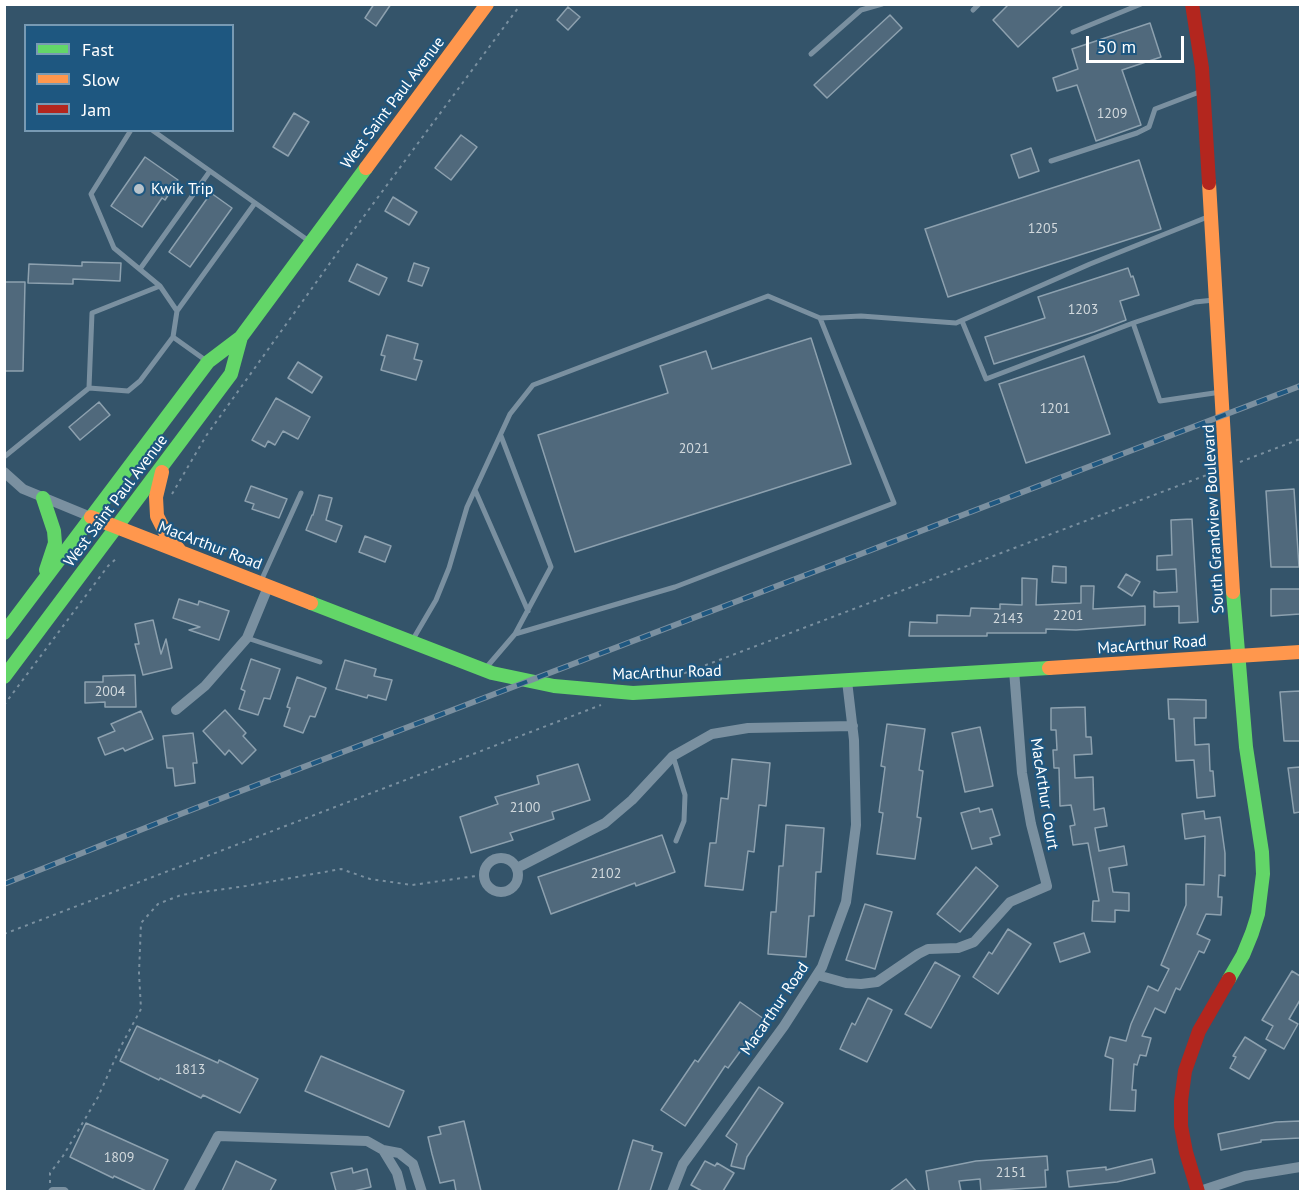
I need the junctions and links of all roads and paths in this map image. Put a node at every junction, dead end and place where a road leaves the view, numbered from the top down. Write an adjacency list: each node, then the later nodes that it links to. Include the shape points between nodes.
1 (487, 4): 17 (street, West Saint Paul Avenue)
2 (521, 4): 39 (path, via 306,295 206,436 172,495)
3 (882, 4): 9 (lane, via 861,10)
4 (979, 4): 7 (lane)
5 (1141, 4): 8 (lane)
6 (1192, 4): 10 (street, South Grandview Boulevard)
7 (973, 10)
8 (1073, 32)
9 (811, 54)
10 (1203, 91): 13 (lane, via 1155,109 1149,127 1137,133); 16 (street, South Grandview Boulevard)
11 (130, 132): 18 (lane, via 91,194 114,248)
12 (155, 132): 14 (lane)
13 (1051, 161)
14 (210, 171): 15 (lane); 18 (lane)
15 (255, 203): 17 (lane); 21 (lane)
16 (1211, 216): 20 (street, South Grandview Boulevard); 23 (lane)
17 (311, 242): 26 (street, West Saint Paul Avenue)
18 (140, 269): 19 (lane)
19 (160, 286): 21 (lane); 28 (lane, via 92,313)
20 (1217, 299): 24 (lane); 29 (street, South Grandview Boulevard)
21 (177, 311): 25 (lane)
22 (820, 318): 23 (lane); 30 (lane, via 768,296 533,385 510,414); 48 (lane, via 894,503 675,587)
23 (962, 321): 24 (lane, via 987,379)
24 (1132, 322): 29 (lane, via 1160,401)
25 (173, 337): 27 (lane); 28 (lane, via 128,391)
26 (241, 337): 27 (street, West Saint Paul Avenue); 33 (street, West Saint Paul Avenue, via 231,374)
27 (208, 362): 40 (street, West Saint Paul Avenue)
28 (89, 388): 32 (lane)
29 (1223, 392): 34 (street, South Grandview Boulevard)
30 (500, 435): 36 (lane); 46 (lane, via 551,567)
31 (1300, 439): 34 (path)
32 (4, 457)
33 (164, 465): 41 (street, West Saint Paul Avenue); 42 (street, via 156,497 158,516)
34 (1227, 467): 52 (street, South Grandview Boulevard); 57 (path)
35 (4, 472): 38 (street, MacArthur Road, via 23,489)
36 (475, 490): 46 (lane); 50 (lane, via 436,600)
37 (302, 493): 45 (lane)
38 (43, 498): 40 (street, MacArthur Road); 44 (street, via 53,523 55,543)
39 (165, 499)
40 (91, 517): 41 (street, MacArthur Road); 44 (street, West Saint Paul Avenue)
41 (117, 527): 42 (street, MacArthur Road); 56 (street, West Saint Paul Avenue)
42 (182, 553): 45 (street, MacArthur Road)
43 (118, 557): 59 (path)
44 (41, 583): 47 (street, West Saint Paul Avenue)
45 (264, 585): 49 (street); 50 (street, MacArthur Road)
46 (528, 611): 48 (lane)
47 (4, 633)
48 (514, 634): 54 (lane)
49 (247, 638): 53 (lane); 61 (street, via 205,686)
50 (411, 643): 54 (street, MacArthur Road)
51 (1300, 652): 52 (street, MacArthur Road)
52 (1238, 656): 55 (street, MacArthur Road); 77 (street, South Grandview Boulevard, via 1246,747 1262,852 1262,892 1243,955 1196,1037 1185,1071 1181,1126)
53 (320, 662)
54 (484, 670): 58 (street, MacArthur Road, via 554,686 633,693)
55 (1014, 670): 58 (street, MacArthur Road); 68 (street, MacArthur Court, via 1022,773 1047,886 1010,902 974,942 958,948 928,949 877,982 846,983)
56 (4, 677)
57 (673, 678)
58 (847, 681): 62 (street, Macarthur Road)
59 (4, 705)
60 (596, 707): 67 (path)
61 (176, 710)
62 (853, 726): 63 (street, via 748,728 712,734); 68 (street, Macarthur Road, via 856,825 846,902)
63 (673, 756): 64 (lane, via 685,795 684,821); 65 (street, via 605,823)
64 (676, 841)
65 (517, 868): 66 (street, via 509,860 497,858 487,864); 66 (street, via 515,885 501,893 487,886)
66 (483, 875): 71 (path, via 412,885 341,870 181,895 158,903 141,923 141,1009 98,1097 50,1173)
67 (4, 934)
68 (817, 975): 76 (street, Macarthur Road, via 683,1164)
69 (383, 1150): 73 (street, via 367,1142 218,1136); 74 (street, via 397,1173); 75 (street, via 399,1153 412,1164)
70 (1300, 1167): 77 (street, via 1245,1176)
71 (51, 1191): 72 (street)
72 (64, 1191)
73 (188, 1191)
74 (402, 1191)
75 (422, 1191)
76 (672, 1191)
77 (1197, 1191)

